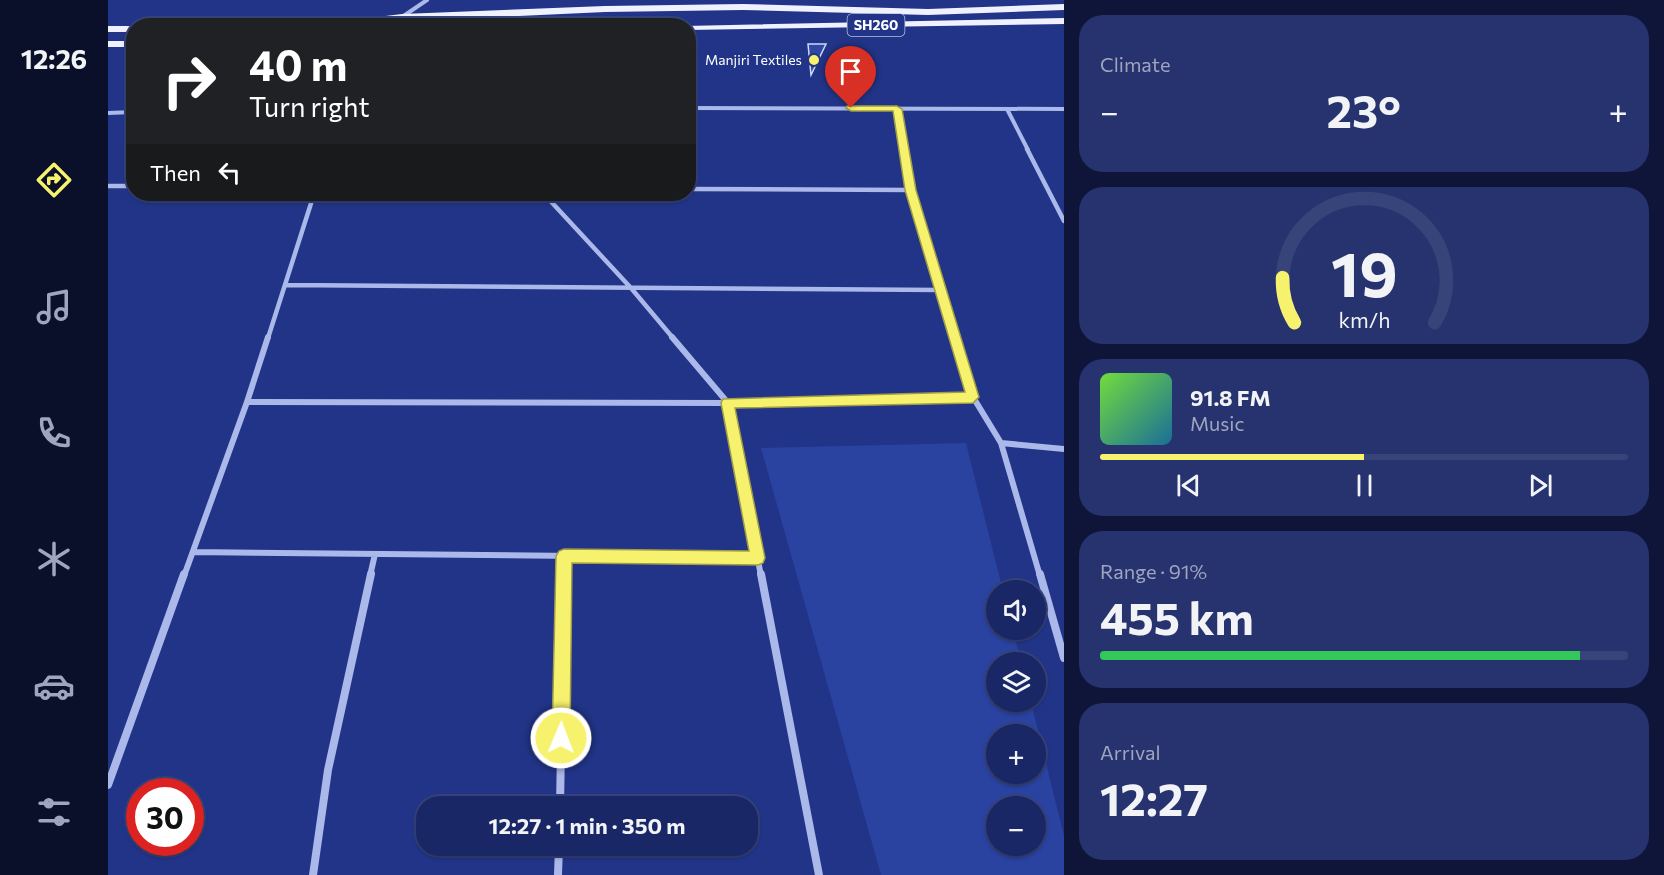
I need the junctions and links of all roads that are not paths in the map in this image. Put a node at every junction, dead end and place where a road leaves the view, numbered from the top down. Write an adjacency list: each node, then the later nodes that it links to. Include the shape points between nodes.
1 (427, 0): 4 (street)
2 (741, 4): 3 (main road, SH260, via 928,12); 4 (main road, SH260)
3 (1064, 7)
4 (402, 17): 5 (main road, SH260)
5 (392, 18)
6 (1064, 21): 7 (main road, SH260)
7 (696, 27)
8 (108, 29): 9 (main road)
9 (126, 29)
10 (108, 44): 11 (main road)
11 (126, 44)
12 (696, 108): 13 (street)
13 (897, 109): 14 (street); 21 (street)
14 (1007, 109): 15 (street); 24 (street)
15 (1064, 109)
16 (126, 112): 17 (street)
17 (108, 113)
18 (108, 186): 19 (street)
19 (126, 186)
20 (696, 189): 21 (street)
21 (910, 190): 27 (street)
22 (312, 201): 25 (street)
23 (551, 201): 26 (street)
24 (1064, 221)
25 (285, 285): 26 (street); 29 (street)
26 (632, 288): 27 (street); 30 (street)
27 (941, 290): 28 (street)
28 (973, 397): 30 (street); 31 (street)
29 (247, 402): 30 (street); 33 (street)
30 (728, 403): 36 (street)
31 (1001, 443): 32 (street); 37 (street)
32 (1064, 449)
33 (193, 552): 34 (street); 38 (street)
34 (375, 554): 35 (street); 41 (street, via 328,770)
35 (564, 556): 36 (street); 39 (street)
36 (758, 558): 43 (street)
37 (1064, 658)
38 (108, 785)
39 (560, 796)
40 (559, 856): 42 (street)
41 (313, 875)
42 (558, 875)
43 (819, 875)

